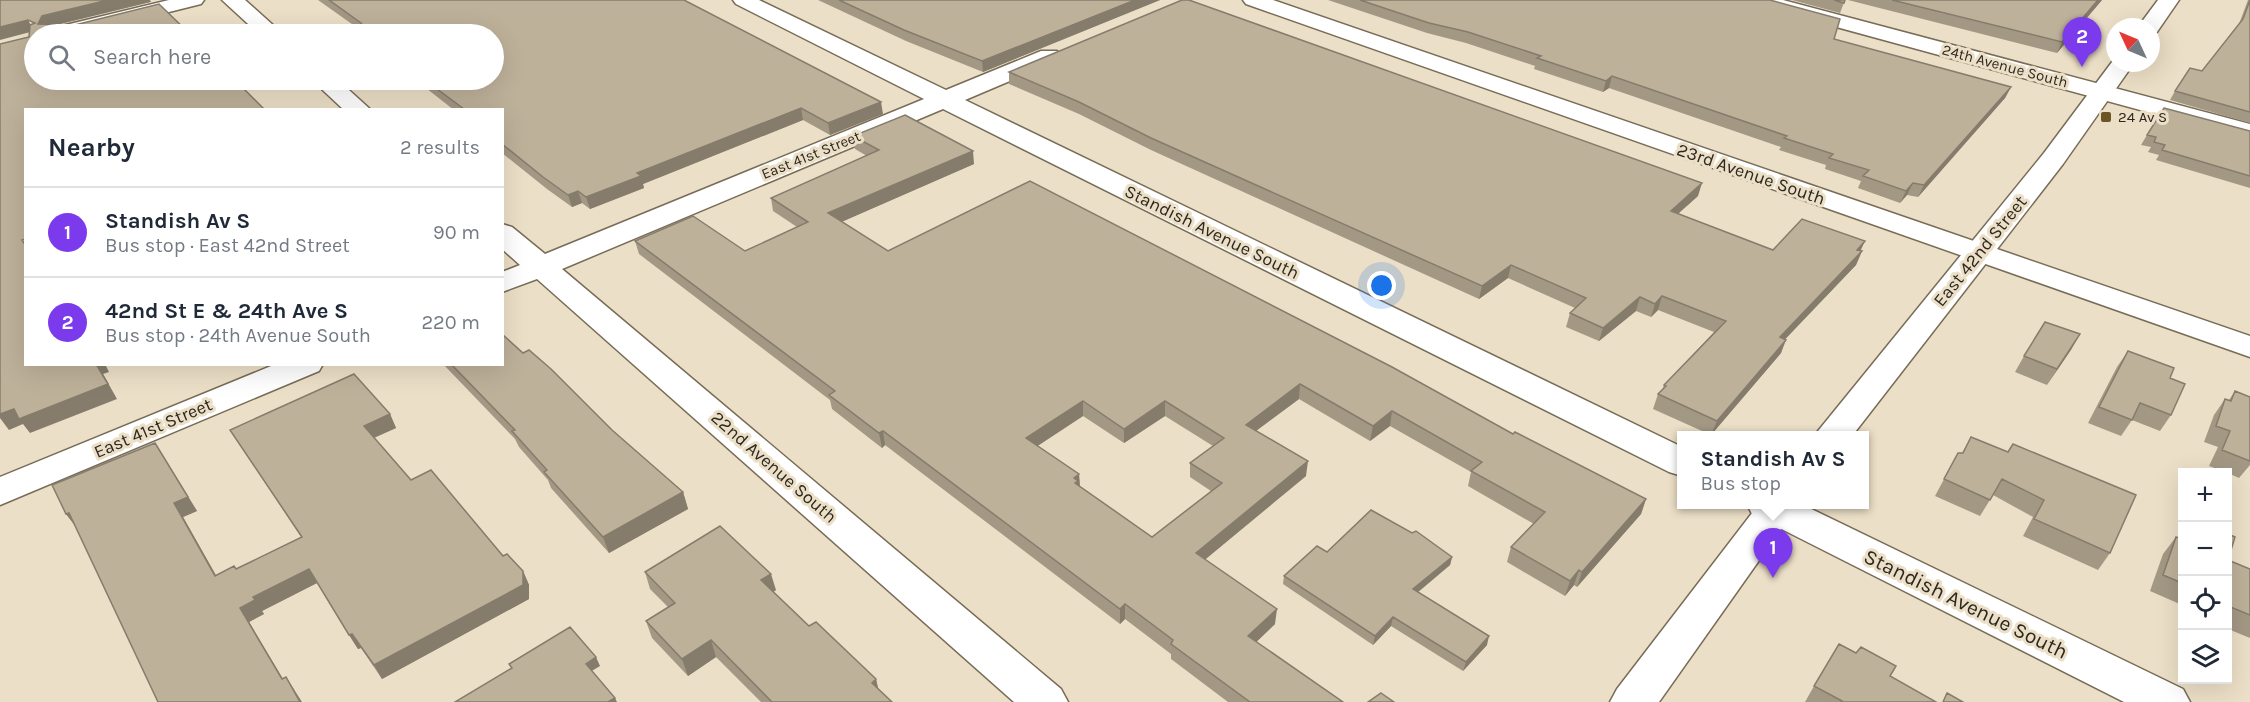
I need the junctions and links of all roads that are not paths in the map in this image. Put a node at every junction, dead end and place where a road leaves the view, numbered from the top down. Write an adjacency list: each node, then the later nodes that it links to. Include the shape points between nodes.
1 (194, 0): 8 (street)
2 (232, 0): 9 (street)
3 (743, 0): 14 (street, Standish Avenue South)
4 (1253, 0): 18 (street, 23rd Avenue South)
5 (1759, 0): 13 (street, 24th Avenue South)
6 (2169, 0): 7 (street)
7 (2156, 18)
8 (97, 24)
9 (260, 24)
10 (1071, 47): 14 (street, East 41st Street)
11 (2116, 72): 13 (street, East 42nd Street)
12 (336, 90): 15 (street)
13 (2102, 92): 16 (street, 24th Avenue South); 18 (street, East 42nd Street)
14 (945, 100): 19 (street, East 41st Street); 24 (street, Standish Avenue South)
15 (357, 108)
16 (2250, 132)
17 (504, 235): 19 (street, 22nd Avenue South)
18 (1980, 254): 21 (street, 23rd Avenue South); 23 (street, East 42nd Street)
19 (542, 267): 20 (street, East 41st Street); 28 (street, 22nd Avenue South)
20 (504, 282)
21 (2250, 346)
22 (302, 366): 25 (street, East 41st Street)
23 (1835, 431)
24 (1677, 461)
25 (0, 492)
26 (1772, 509): 29 (street)
27 (1780, 509): 30 (street, Standish Avenue South)
28 (1045, 702)
29 (1633, 702)
30 (2167, 702)

